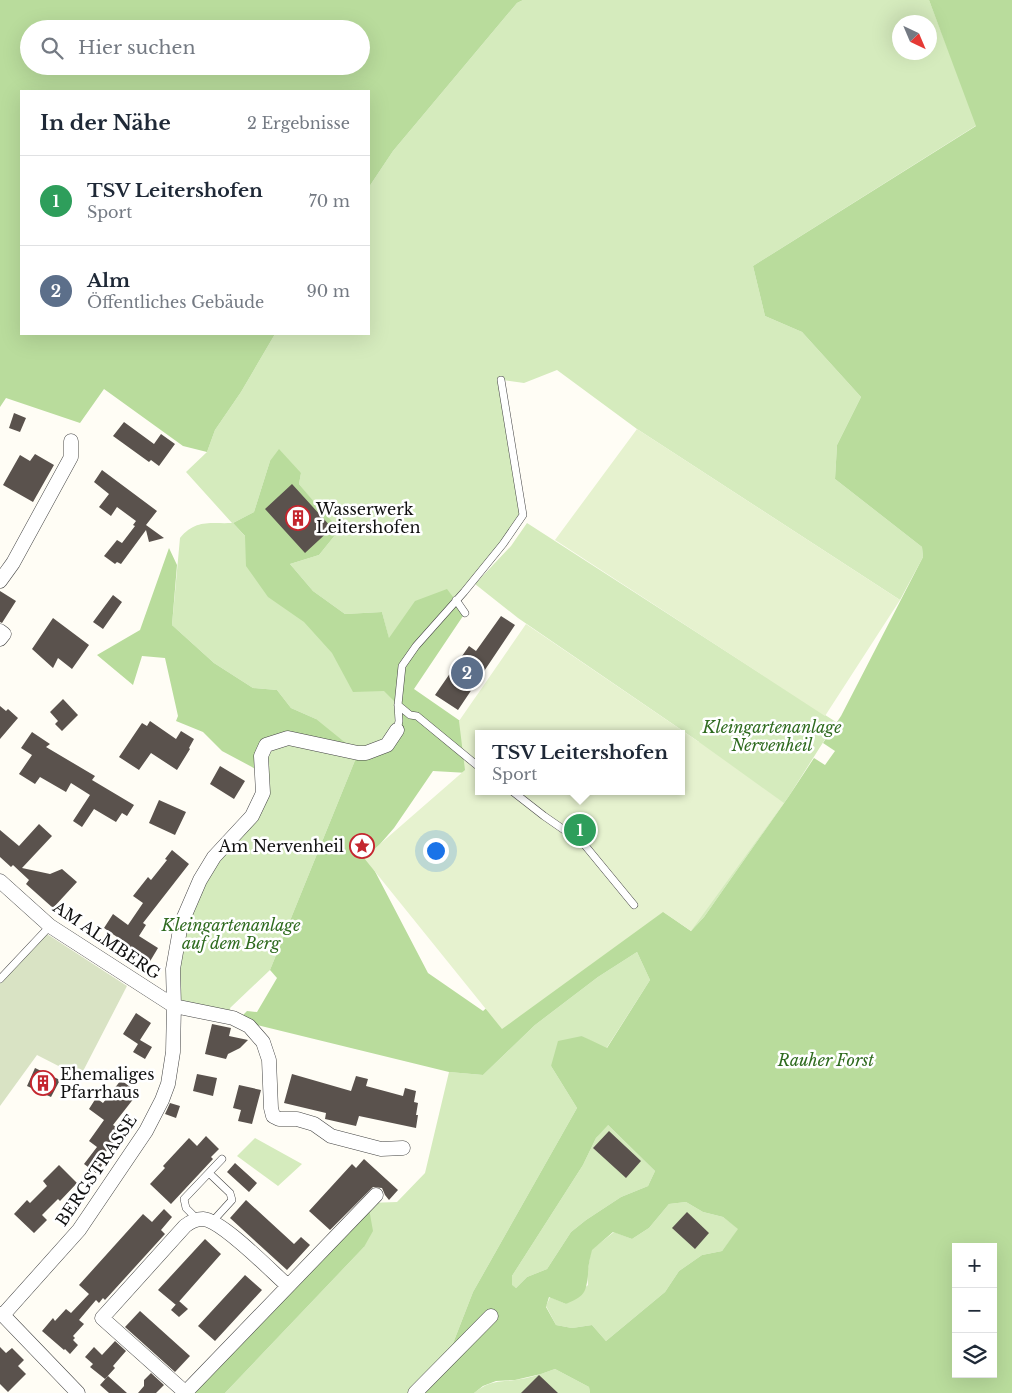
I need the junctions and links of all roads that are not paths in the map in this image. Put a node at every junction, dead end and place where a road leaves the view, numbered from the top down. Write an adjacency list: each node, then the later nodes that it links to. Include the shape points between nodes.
1 (501, 380): 4 (lane, via 523,515)
2 (71, 441): 3 (street, via 72,457)
3 (0, 581)
4 (456, 600): 5 (lane); 6 (lane, via 402,666)
5 (465, 613)
6 (398, 705): 7 (lane); 8 (lane, via 410,715 417,716)
7 (397, 730): 14 (street, BERGSTRASSE, via 387,745 366,753 288,738 266,745 261,756 263,793 252,816 214,857 181,924 173,969)
8 (475, 763)
9 (517, 795): 11 (lane, via 583,843)
10 (0, 881): 12 (street, AM ALMBERG)
11 (634, 905)
12 (50, 926): 13 (lane); 14 (street, AM ALMBERG)
13 (0, 979)
14 (174, 1006): 15 (street, via 233,1018 249,1026 262,1042 269,1060 273,1116 314,1124 331,1136 381,1149); 21 (street, BERGSTRASSE, via 173,1052 168,1084 146,1131 79,1230)
15 (403, 1148)
16 (222, 1159): 17 (lane)
17 (209, 1173): 19 (lane, via 184,1199 186,1208); 19 (lane, via 232,1200)
18 (376, 1195): 20 (street)
19 (205, 1221): 20 (street, via 222,1227); 24 (street, via 185,1226 102,1318)
20 (288, 1286): 24 (street)
21 (2, 1314): 23 (street)
22 (490, 1321): 25 (street)
23 (78, 1393)
24 (185, 1393)
25 (415, 1393)

